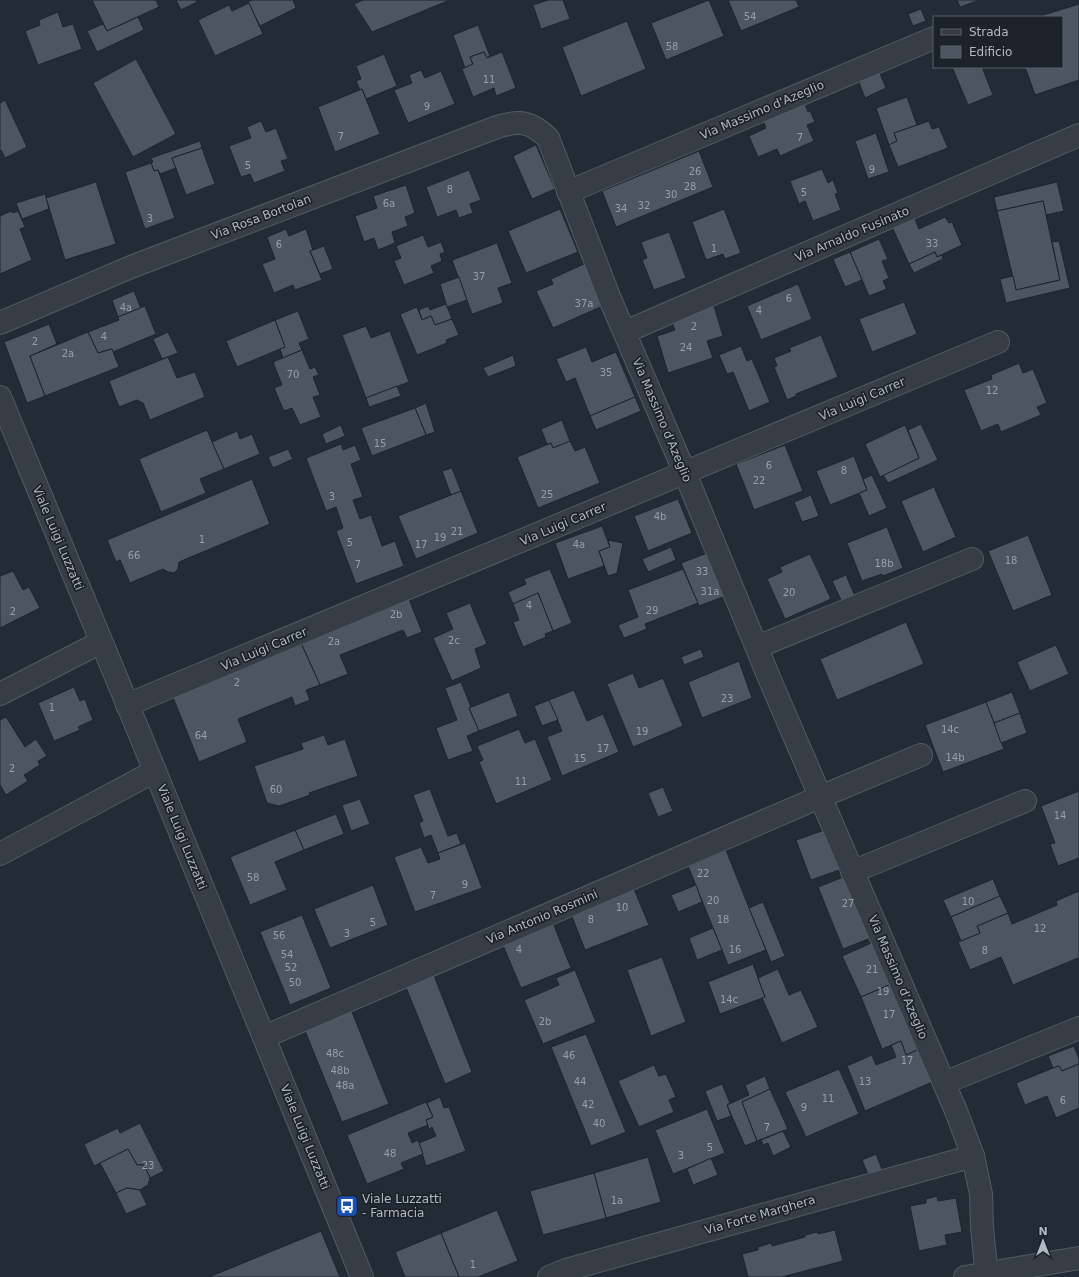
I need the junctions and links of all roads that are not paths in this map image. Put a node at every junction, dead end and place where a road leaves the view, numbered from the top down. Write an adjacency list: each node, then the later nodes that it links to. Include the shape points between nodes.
1 (933, 38): 4 (street, Via Massimo d'Azeglio)
2 (526, 123): 4 (street, Via Massimo d'Azeglio, via 538,128 548,138); 5 (street, Via Rosa Bortolan, via 511,123 489,130 131,267)
3 (1079, 135): 6 (street, Via Arnaldo Fusinato)
4 (568, 192): 6 (street, Via Massimo d'Azeglio)
5 (0, 323)
6 (625, 332): 9 (street, Via Massimo d'Azeglio)
7 (998, 342): 9 (street, Via Luigi Carrer)
8 (2, 409): 11 (street, Viale Luigi Luzzatti)
9 (685, 473): 12 (street, Via Massimo d'Azeglio); 14 (street, Via Luigi Carrer)
10 (972, 559): 12 (street)
11 (101, 642): 13 (street); 14 (street, Viale Luigi Luzzatti)
12 (757, 647): 17 (street, Via Massimo d'Azeglio)
13 (0, 694)
14 (128, 705): 16 (street, Viale Luigi Luzzatti)
15 (921, 755): 17 (street)
16 (155, 771): 19 (street); 22 (street, Viale Luigi Luzzatti)
17 (820, 797): 20 (street, Via Massimo d'Azeglio); 22 (street, Via Antonio Rosmini)
18 (1025, 801): 20 (street)
19 (0, 854)
20 (852, 872): 23 (street, Via Massimo d'Azeglio)
21 (1079, 1028): 23 (street)
22 (264, 1037): 27 (street, Viale Luigi Luzzatti)
23 (944, 1083): 24 (street, Via Massimo d'Azeglio)
24 (973, 1156): 26 (street, Via Massimo d'Azeglio, via 981,1194); 28 (street, Via Forte Marghera)
25 (1079, 1258): 26 (street)
26 (987, 1276): 29 (street)
27 (362, 1277)
28 (549, 1277)
29 (965, 1277)

